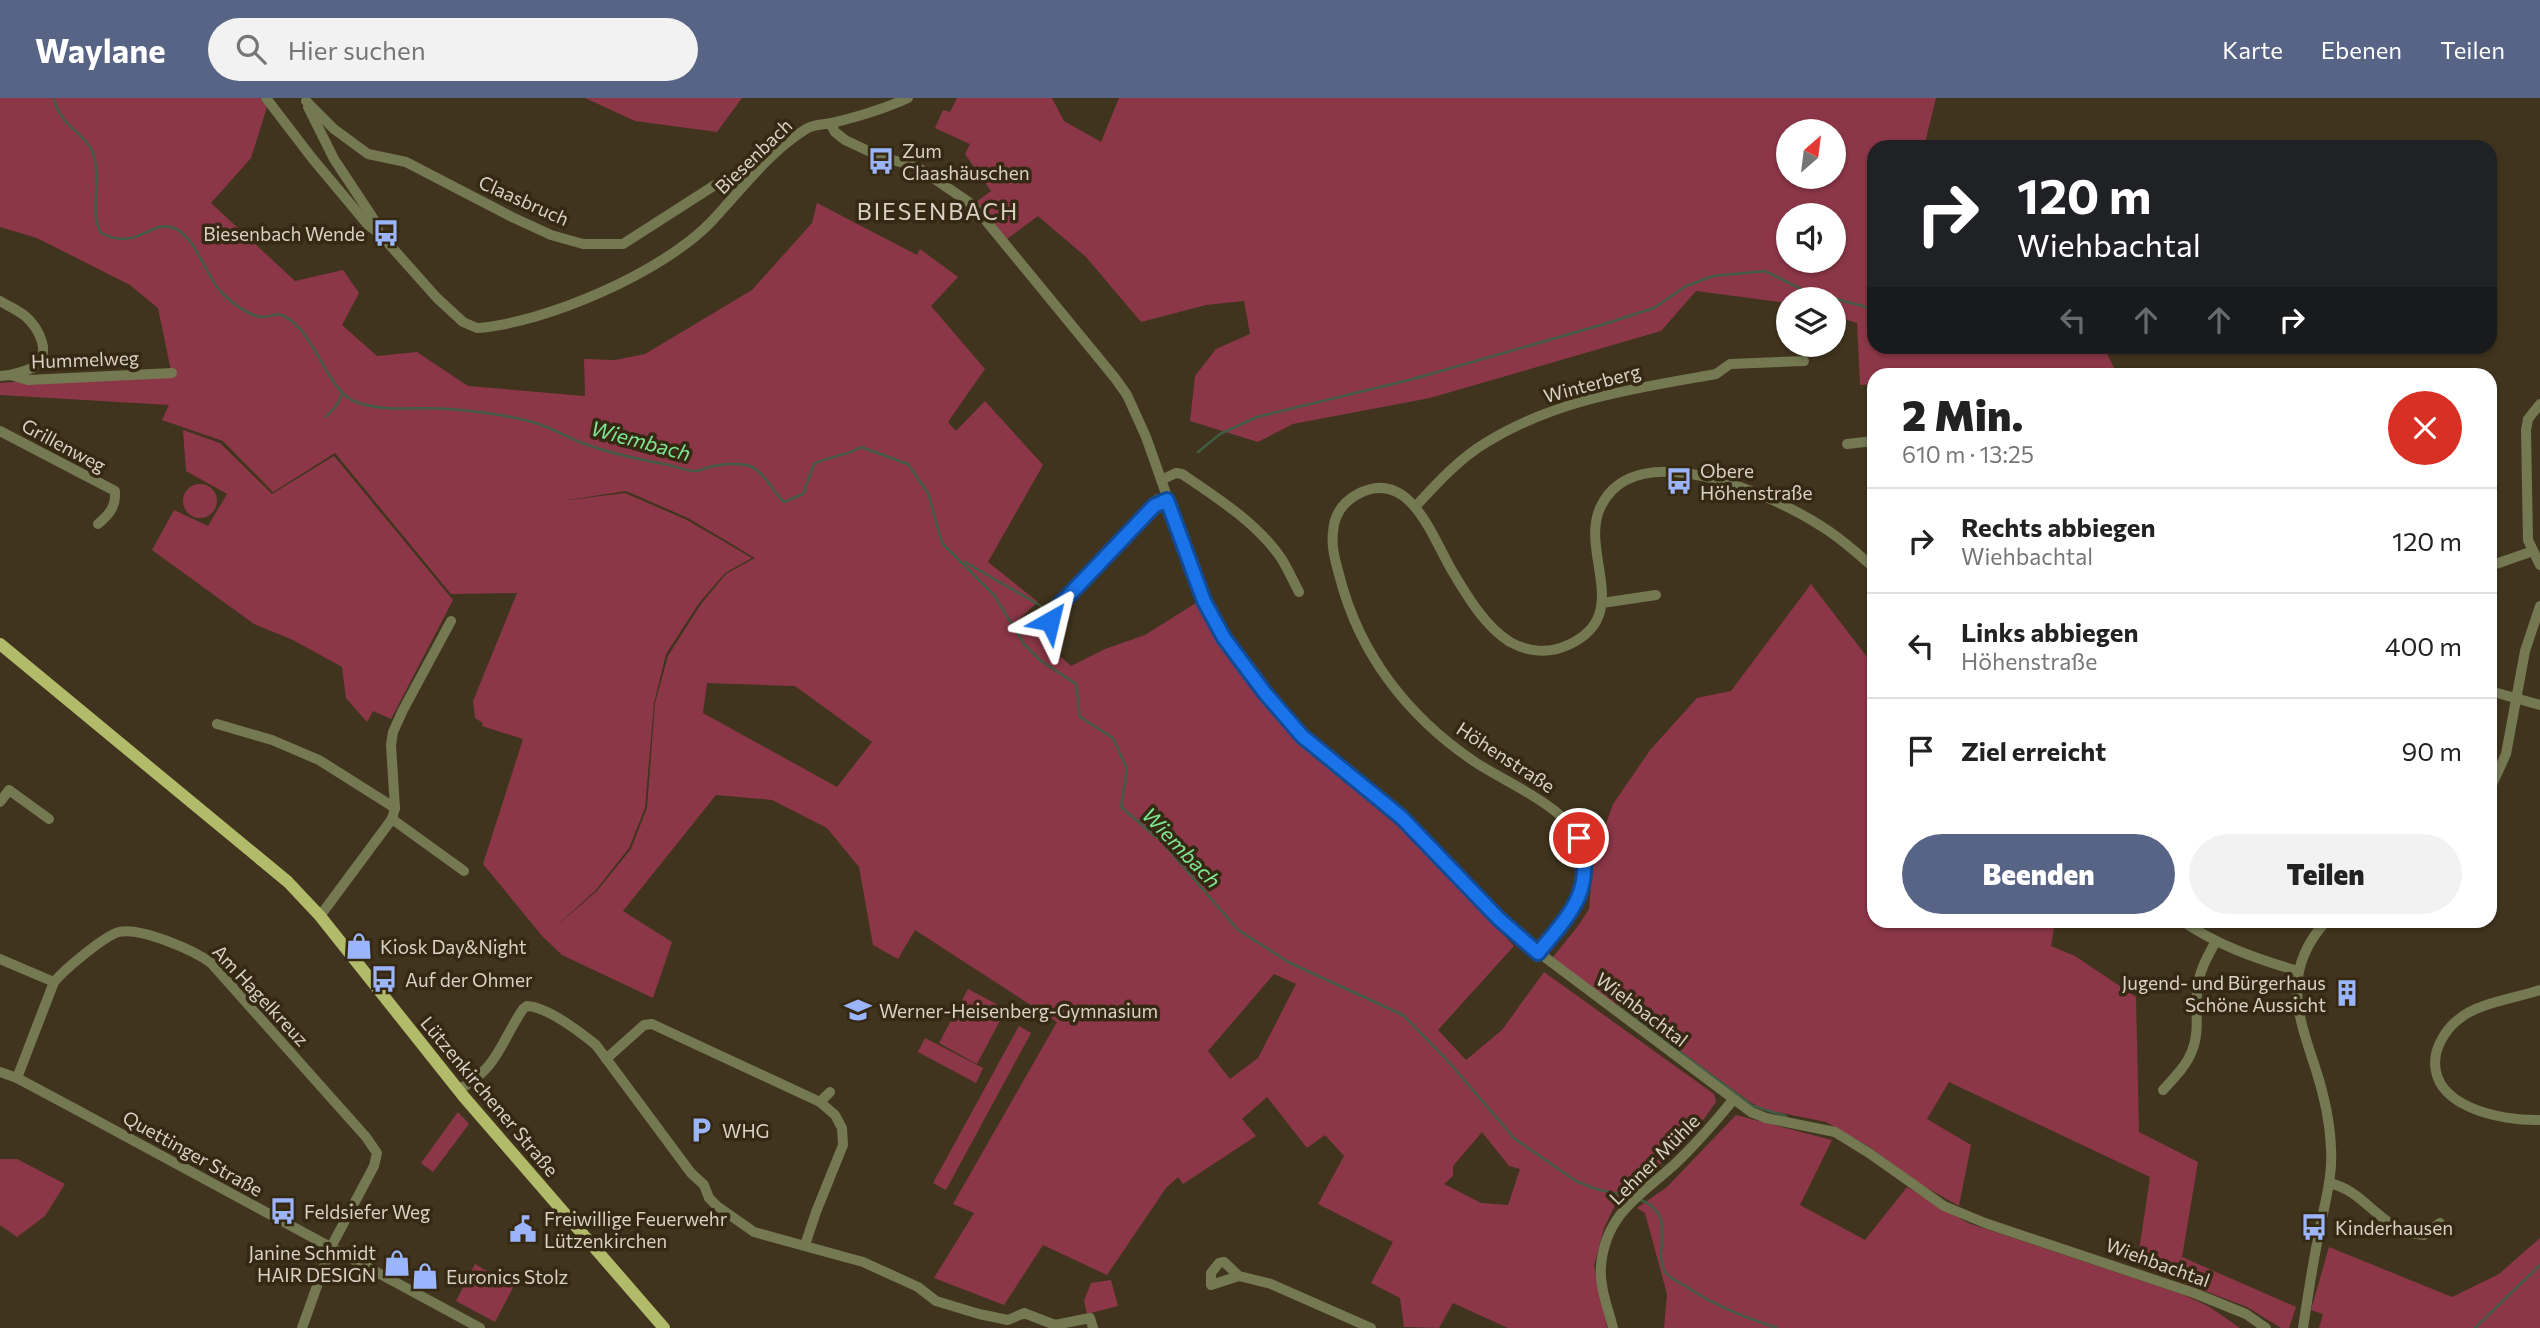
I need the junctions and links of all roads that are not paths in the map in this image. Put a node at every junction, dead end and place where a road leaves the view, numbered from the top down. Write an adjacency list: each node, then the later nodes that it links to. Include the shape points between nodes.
1 (266, 98): 6 (street, Biesenbach, via 336,187)
2 (908, 98): 4 (street)
3 (305, 99): 5 (street, Claasbruch, via 334,129 368,154 406,162 551,235 583,244 623,244 715,185); 6 (street, Claasbruch, via 334,159)
4 (830, 123): 5 (street, Biesenbach, via 815,124 793,138); 15 (street, via 845,140 917,167 973,205 1127,395)
5 (737, 192): 6 (street, Biesenbach, via 709,224 682,245 621,282 566,306 493,327 477,328 463,322)
6 (380, 234)
7 (0, 302): 10 (street, via 26,317 42,339 44,352 32,368)
8 (1804, 361): 17 (street, Winterberg, via 1730,364 1716,374 1597,396 1532,417 1485,443)
9 (172, 373): 10 (street, Hummelweg, via 28,380)
10 (5, 375)
11 (2540, 404): 19 (street, via 2526,430 2528,540)
12 (0, 431): 18 (street, Grillenweg, via 115,491 116,502)
13 (1867, 442): 14 (street)
14 (1847, 444)
15 (1161, 480): 16 (street); 23 (street, via 1182,474 1228,505 1275,551)
16 (1167, 500): 28 (street, via 1154,506 1051,614); 44 (street, Wiehbachtal, via 1210,612 1265,693 1302,736 1401,817)
17 (1416, 506): 25 (street, via 1480,614 1511,642 1528,650 1562,648 1589,630); 44 (street, Höhenstraße, via 1388,490 1370,489 1341,507 1332,534 1343,590 1350,614 1379,668 1418,716 1468,757 1554,808 1579,838 1585,878 1576,903)
18 (99, 524)
19 (2533, 551): 21 (street); 22 (street)
20 (1867, 562): 25 (street, via 1822,526 1776,500 1709,479 1651,471 1629,478 1610,492 1595,521)
21 (2497, 564)
22 (2540, 565)
23 (1299, 592)
24 (1656, 595): 25 (street)
25 (1602, 603)
26 (2540, 607): 31 (street, via 2525,651)
27 (451, 621): 36 (street, via 393,732)
28 (1050, 621)
29 (0, 644): 40 (main road, Lützenkirchener Straße, via 288,882)
30 (2497, 693): 31 (street)
31 (2517, 699): 32 (street); 34 (street, via 2506,754)
32 (2540, 705)
33 (216, 724): 36 (street, via 319,760)
34 (2497, 774)
35 (0, 802): 37 (street, via 9,790)
36 (395, 808): 38 (street)
37 (49, 819)
38 (392, 819): 39 (street); 40 (street)
39 (464, 871)
40 (320, 916): 52 (main road, Lützenkirchener Straße)
41 (2194, 928): 43 (street)
42 (2321, 928): 46 (street)
43 (2216, 941): 46 (street); 53 (street, via 2199,980 2193,1050)
44 (1538, 953): 55 (street, Wiehbachtal)
45 (0, 959): 47 (street)
46 (2298, 971): 58 (street, via 2298,1013 2328,1117)
47 (54, 982): 51 (street, Am Hagelkreuz); 61 (street, Am Hagelkreuz, via 111,935 126,931 197,953 211,962 377,1153)
48 (2540, 990): 57 (street, via 2460,1017 2438,1047 2435,1063 2441,1083 2472,1108 2513,1119)
49 (607, 1059): 52 (street, via 583,1034 527,1006 490,1068); 56 (street, via 644,1025 652,1024); 60 (street, via 717,1206 754,1232)
50 (0, 1072): 51 (street, Quettinger Straße)
51 (17, 1078): 61 (street, Quettinger Straße)
52 (458, 1090): 63 (main road, Lützenkirchener Straße)
53 (2163, 1090)
54 (830, 1092): 56 (street)
55 (1733, 1100): 68 (street, Lehner Mühle, via 1674,1164 1637,1194 1606,1240 1600,1266); 69 (street, Wiehbachtal, via 1766,1118 1835,1132 1944,1206 2194,1293 2246,1314)
56 (820, 1101): 60 (street, via 839,1121 844,1145)
57 (2540, 1120)
58 (2329, 1183): 59 (street, via 2352,1191 2403,1231 2424,1235); 70 (street)
59 (2440, 1223)
60 (805, 1245): 66 (street, via 863,1262 918,1287 936,1301 979,1314 1007,1320 1024,1313 1055,1325 1090,1318)
61 (331, 1247): 64 (street); 65 (street, Quettinger Straße)
62 (1239, 1276): 67 (street, via 1271,1284)
63 (664, 1327)
64 (302, 1328)
65 (480, 1328)
66 (1093, 1328)
67 (1371, 1328)
68 (1613, 1328)
69 (2266, 1328)
70 (2303, 1328)

